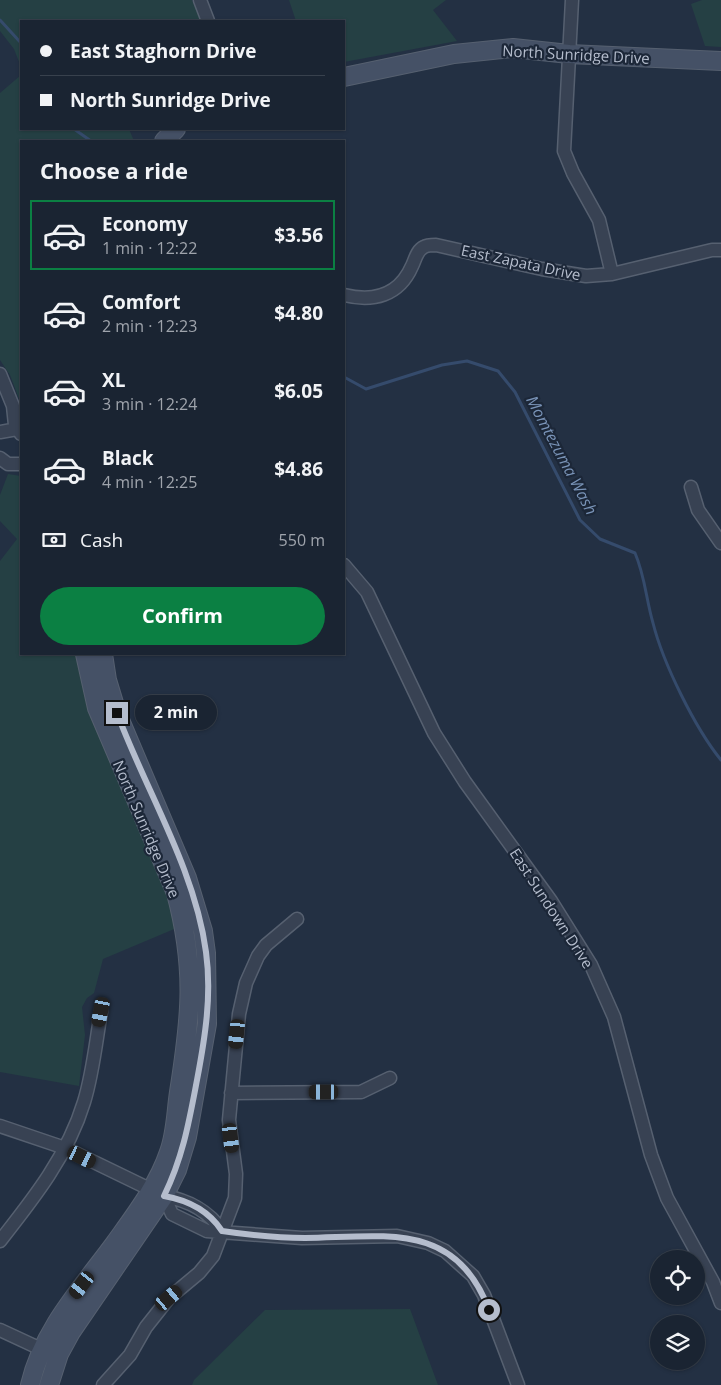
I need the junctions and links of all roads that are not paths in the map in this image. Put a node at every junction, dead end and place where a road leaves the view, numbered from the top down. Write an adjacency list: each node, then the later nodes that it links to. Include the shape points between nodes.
1 (200, 0): 3 (street)
2 (572, 0): 4 (street)
3 (208, 20)
4 (570, 54): 5 (street, North Sunridge Drive); 6 (street, North Sunridge Drive, via 512,48 483,50); 10 (street, via 564,151 599,220)
5 (721, 61)
6 (345, 77)
7 (175, 130): 8 (street)
8 (165, 140)
9 (721, 250): 10 (street, East Zapata Drive)
10 (612, 274): 11 (street, East Zapata Drive, via 578,276 436,245 423,247 402,283 387,294 372,299)
11 (345, 295)
12 (0, 374): 13 (street)
13 (19, 431): 14 (street)
14 (0, 434): 15 (street)
15 (0, 440)
16 (0, 458): 17 (street, via 8,464)
17 (20, 464)
18 (691, 486): 19 (street, via 698,510)
19 (721, 543)
20 (345, 565): 34 (street, East Sundown Drive, via 367,592 434,734 562,917 591,965 614,1017 651,1155 667,1198)
21 (85, 655): 29 (street, North Sunridge Drive, via 97,708 176,893 190,961 189,1026 170,1151)
22 (103, 655): 29 (street, North Sunridge Drive, via 107,680 124,731 187,878 206,954 207,1024 187,1137 177,1170)
23 (297, 919): 26 (street, via 266,945 246,983 239,1014)
24 (101, 1012): 28 (street, via 84,1101)
25 (390, 1078): 26 (street, via 361,1092)
26 (231, 1093): 32 (street, via 229,1120 236,1187)
27 (0, 1126): 28 (street)
28 (65, 1148): 29 (street); 33 (street, via 40,1189)
29 (157, 1193): 30 (street, via 178,1198); 31 (street, via 172,1214); 36 (street, North Sunridge Drive, via 67,1306); 38 (street, North Sunridge Drive, via 71,1332)
30 (196, 1208): 31 (street); 32 (street, via 213,1218)
31 (187, 1222): 32 (street, via 207,1231)
32 (222, 1231): 39 (street, via 213,1256 199,1273 169,1298 146,1327 130,1356); 40 (street, via 302,1238 397,1236 428,1243 445,1251 473,1276 484,1295)
33 (0, 1241)
34 (721, 1303)
35 (0, 1330): 36 (street)
36 (41, 1350): 37 (street, North Sunridge Drive)
37 (30, 1385)
38 (49, 1385)
39 (103, 1385)
40 (518, 1385)

